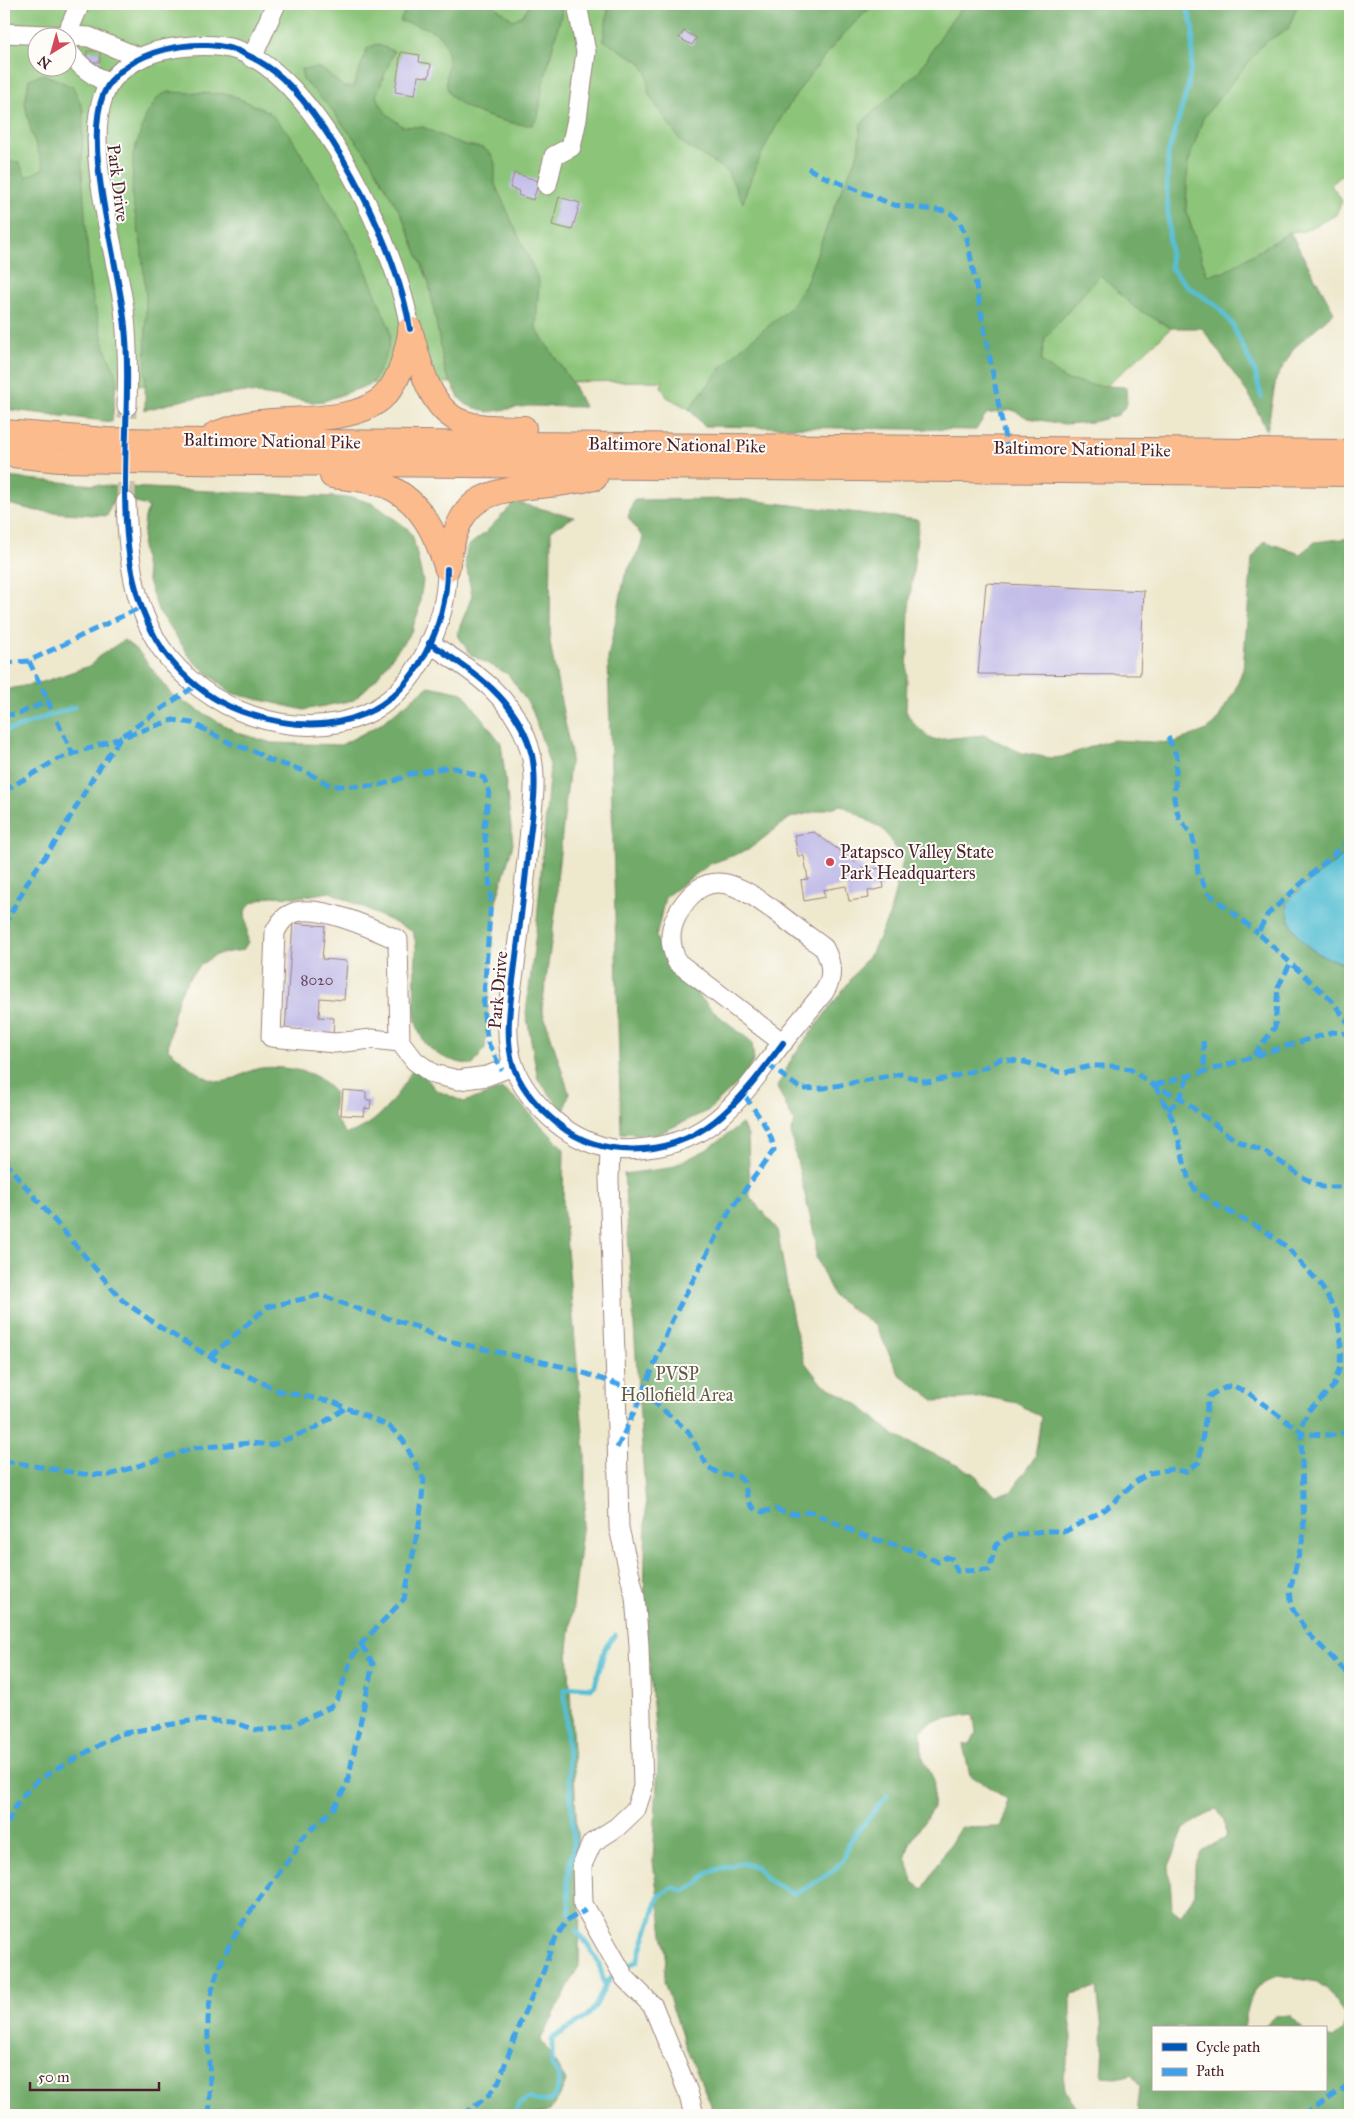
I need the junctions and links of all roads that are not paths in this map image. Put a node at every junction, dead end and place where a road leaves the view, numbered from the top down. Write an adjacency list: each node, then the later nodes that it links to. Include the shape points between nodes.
1 (80, 4): 4 (street)
2 (276, 4): 9 (street)
3 (577, 4): 12 (street, via 586,52 577,119 570,147 554,156)
4 (71, 28)
5 (4, 33): 6 (street)
6 (28, 36)
7 (78, 39): 8 (street, via 88,37)
8 (140, 58): 9 (street, Park Drive, via 164,49 195,45 240,51); 11 (street, Park Drive, via 125,67)
9 (252, 58): 13 (street, Park Drive, via 282,78 314,114 336,148 395,271 406,302)
10 (78, 63): 11 (street)
11 (109, 84): 14 (street, Park Drive, via 98,113 97,136 104,198 124,308)
12 (547, 185)
13 (410, 329): 16 (main road, via 405,360 394,383 381,399 362,410 250,423); 17 (main road, via 436,400 462,422 484,427 568,429)
14 (127, 406)
15 (4, 432): 16 (main road, Baltimore National Pike, via 106,440)
16 (193, 441): 17 (main road, Baltimore National Pike)
17 (639, 445): 18 (main road, Baltimore National Pike)
18 (1350, 452)
19 (4, 454): 20 (main road, Baltimore National Pike, via 60,460)
20 (256, 463): 21 (main road, Baltimore National Pike); 24 (main road, via 389,487 414,504 430,524)
21 (665, 467): 22 (main road, Baltimore National Pike); 24 (main road, via 551,485 515,487 481,498 460,520 452,540)
22 (1350, 474)
23 (126, 502): 25 (street, via 133,583 151,630 176,667 195,686 235,710 303,725 347,720 366,714 397,692)
24 (447, 569): 25 (street, via 445,604)
25 (430, 643): 28 (street, Park Drive, via 468,668 497,693 518,721 532,756 534,798 508,1027)
26 (400, 1042): 26 (street, via 398,940 365,925 320,912 293,912 281,921 274,932 271,1037 335,1043 372,1039); 28 (street, via 415,1061 433,1074 458,1080 487,1076)
27 (782, 1043): 27 (street, Park Drive, via 831,982 829,957 824,948 743,889 726,883 709,884 685,902 674,920 670,934 677,962); 29 (street, Park Drive, via 744,1094 711,1126 674,1144 631,1150)
28 (513, 1066): 29 (street, Park Drive, via 530,1096 556,1123 590,1143)
29 (610, 1149): 30 (street, via 608,1179 619,1528 635,1597 643,1787 636,1809 592,1843 582,1865 583,1904 625,1978 654,2006)
30 (694, 2115)

